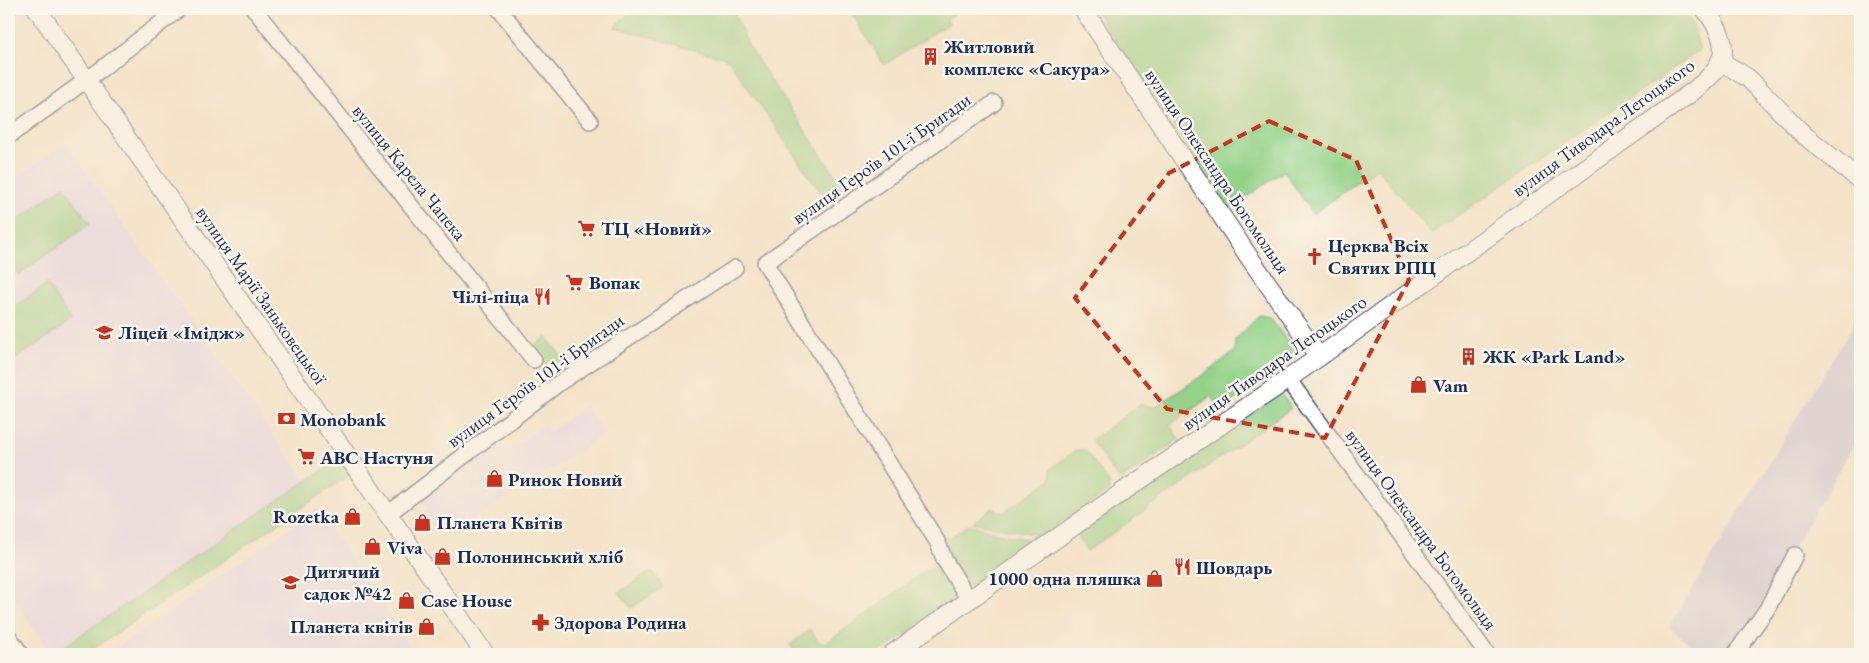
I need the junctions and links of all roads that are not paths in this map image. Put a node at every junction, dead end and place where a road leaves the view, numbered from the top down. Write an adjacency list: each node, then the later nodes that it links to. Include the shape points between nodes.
1 (37, 9): 8 (street, вулиця Марії Заньковецької)
2 (179, 9): 8 (street)
3 (254, 9): 15 (street, вулиця Карела Чапека)
4 (499, 9): 10 (street)
5 (1083, 9): 14 (street, вулиця Олександра Богомольця)
6 (1712, 11): 7 (street, via 1724,46)
7 (1720, 61): 12 (street, via 1748,78 1804,135); 14 (street, вулиця Тиводара Легоцького, via 1715,71 1692,92)
8 (86, 80): 11 (street); 17 (street, вулиця Марії Заньковецької)
9 (994, 103): 19 (street, вулиця Героїв 101-ї Бригади, via 765,263 938,542)
10 (590, 120)
11 (9, 136)
12 (1860, 180)
13 (735, 268): 17 (street, вулиця Героїв 101-ї Бригади, via 559,383)
14 (1319, 357): 16 (street, вулиця Тиводара Легоцького)
15 (534, 360)
16 (1288, 379): 19 (street, вулиця Тиводара Легоцького); 24 (street, вулиця Олександра Богомольця)
17 (388, 514): 22 (street, вулиця Марії Заньковецької)
18 (1795, 556): 25 (street, via 1767,609)
19 (968, 600): 23 (street, вулиця Тиводара Легоцького)
20 (9, 637): 21 (street)
21 (21, 654)
22 (485, 654)
23 (892, 654)
24 (1487, 654)
25 (1735, 654)

